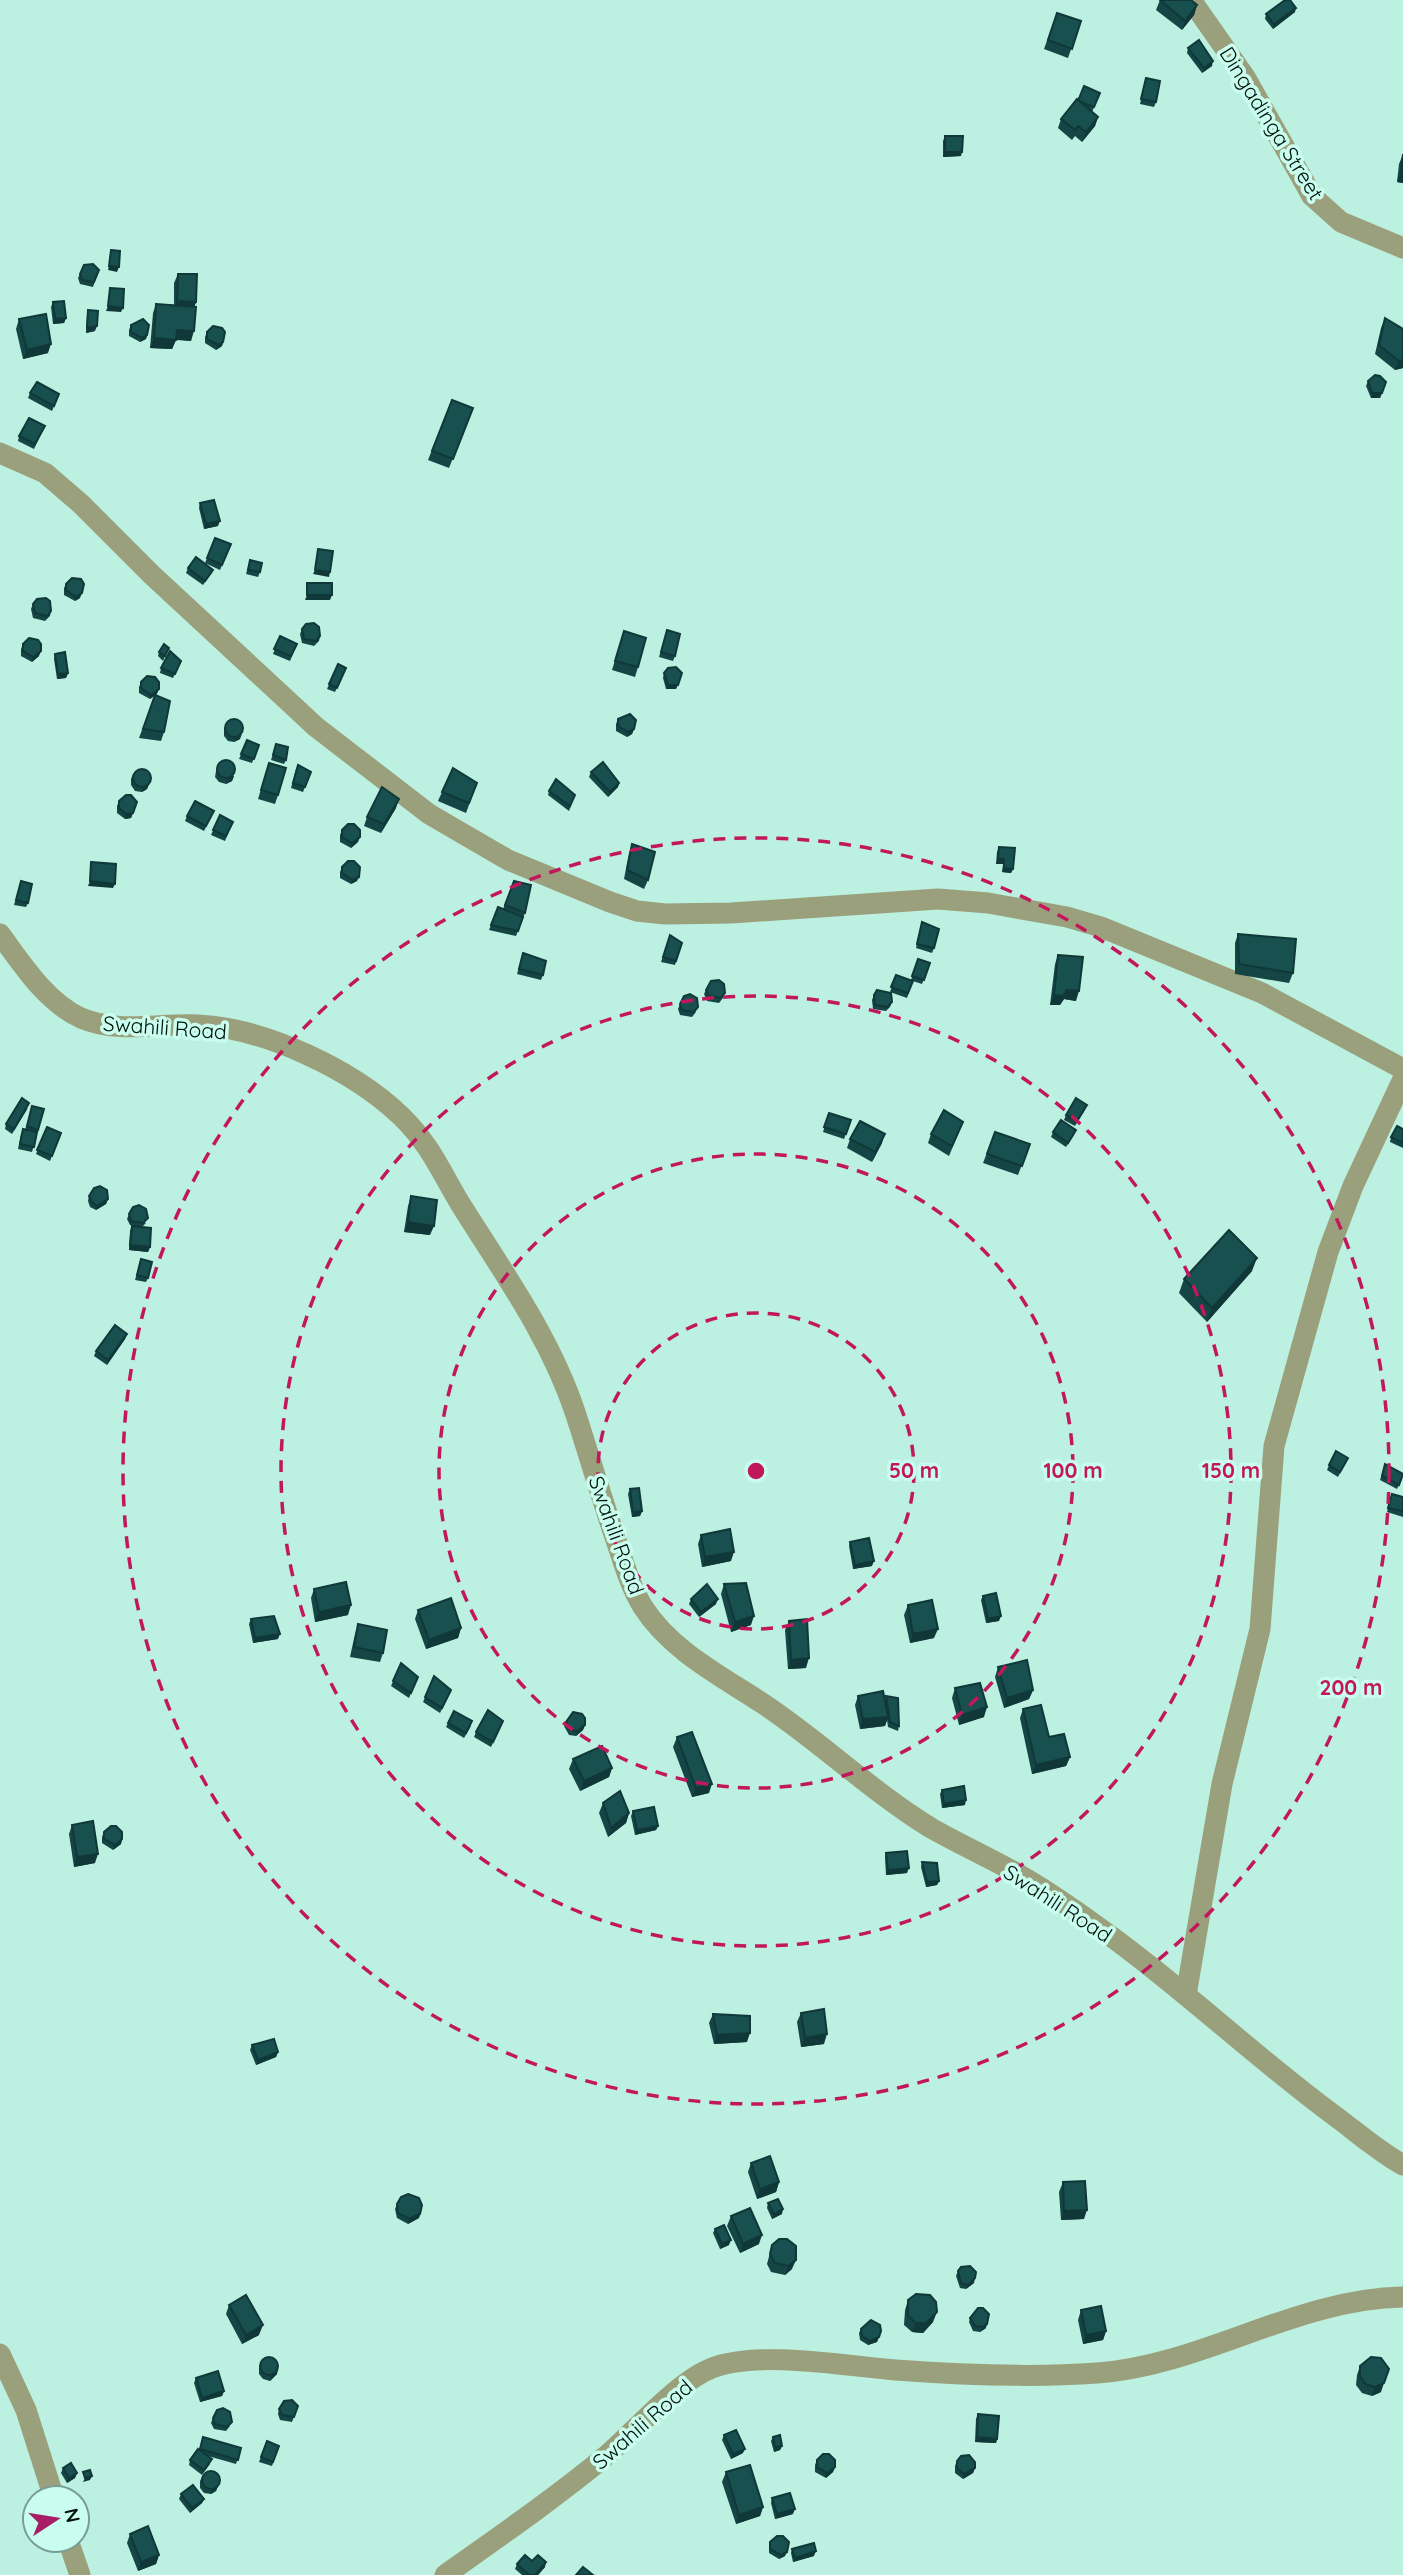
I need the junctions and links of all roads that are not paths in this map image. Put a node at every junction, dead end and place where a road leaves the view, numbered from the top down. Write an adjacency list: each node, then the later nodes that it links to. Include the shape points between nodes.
1 (1191, 0): 2 (street, Dingadinga Street, via 1245,77 1312,195 1341,222)
2 (1403, 248)
3 (0, 453): 5 (street, via 45,473 81,504 152,575 354,758 429,814 508,860 619,905 665,914 938,899 1067,917 1262,993)
4 (0, 934): 7 (street, Swahili Road, via 60,1006 79,1017 104,1026 205,1025 258,1036 316,1059 380,1097 432,1151 560,1370 624,1564 642,1606 668,1637 860,1780 931,1827 1023,1877)
5 (1403, 1069)
6 (1403, 1079): 7 (street, via 1353,1185 1328,1252 1274,1446 1260,1629 1222,1784)
7 (1186, 1995): 8 (street, Swahili Road, via 1293,2085)
8 (1403, 2165)
9 (1403, 2297): 14 (street, Swahili Road, via 1367,2297 1331,2305 1182,2358 1099,2373 1024,2377 798,2361 730,2362 695,2376 565,2489)
10 (0, 2354): 11 (street, via 26,2410)
11 (50, 2484)
12 (73, 2554): 13 (street)
13 (80, 2575)
14 (445, 2575)

